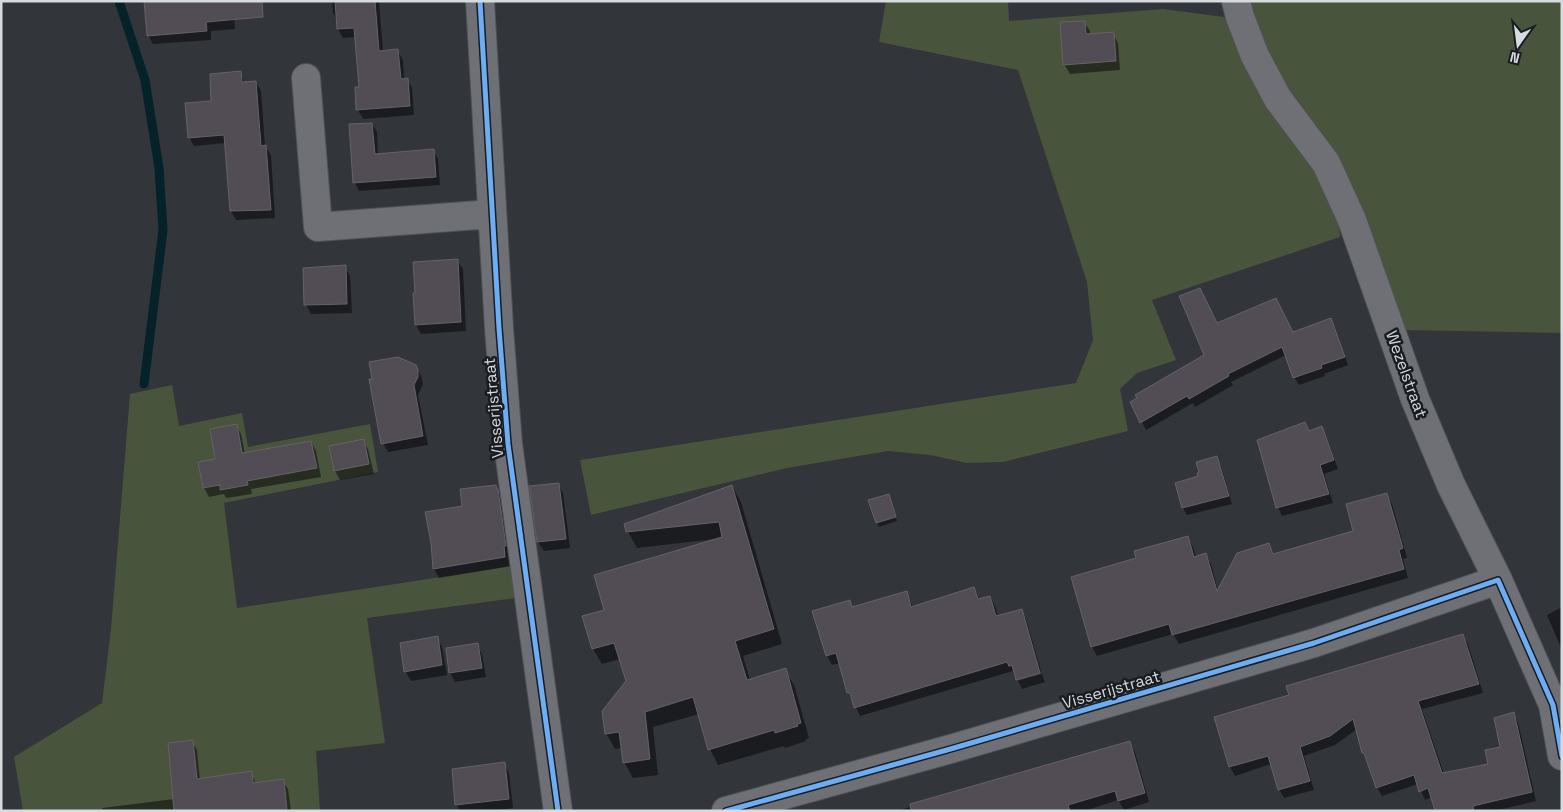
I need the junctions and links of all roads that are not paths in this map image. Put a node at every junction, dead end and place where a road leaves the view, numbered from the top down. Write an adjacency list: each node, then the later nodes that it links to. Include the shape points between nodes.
1 (480, 1): 4 (street, Visserijstraat)
2 (1236, 1): 5 (street, Wezelstraat, via 1255,56 1278,100 1326,163 1352,220 1415,400 1451,486)
3 (306, 78): 4 (street, via 318,227)
4 (492, 214): 7 (street, Visserijstraat, via 508,444)
5 (1498, 580): 6 (street, Wezelstraat, via 1553,705); 8 (street, Visserijstraat, via 1314,643)
6 (1562, 756)
7 (558, 811)
8 (726, 811)

